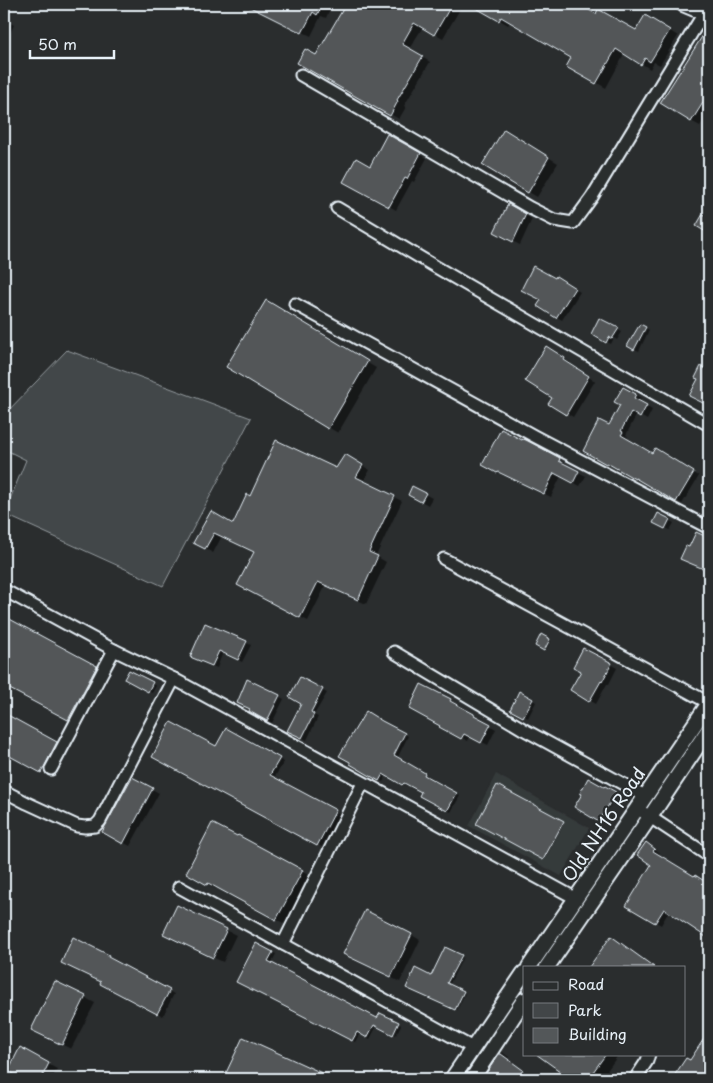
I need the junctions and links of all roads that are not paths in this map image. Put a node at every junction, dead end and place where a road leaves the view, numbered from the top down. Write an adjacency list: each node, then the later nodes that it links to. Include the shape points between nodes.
1 (683, 4): 2 (main road)
2 (706, 14): 3 (street, via 592,197 572,222 554,220 530,208)
3 (301, 75)
4 (337, 208): 6 (street)
5 (295, 304): 7 (street)
6 (709, 426)
7 (709, 528)
8 (444, 559): 13 (street)
9 (4, 590): 10 (street)
10 (114, 650): 12 (street); 15 (street)
11 (394, 652): 18 (street, via 523,729)
12 (174, 679): 16 (street); 17 (street, via 95,826 77,826)
13 (709, 703): 18 (main road, Old NH16 Road)
14 (709, 730): 20 (main road, Old NH16 Road)
15 (51, 769)
16 (364, 783): 23 (street); 24 (street)
17 (4, 792)
18 (645, 796): 19 (main road, Old NH16 Road)
19 (637, 808): 20 (street); 23 (main road, Old NH16 Road)
20 (650, 817): 21 (street); 26 (main road, Old NH16 Road)
21 (709, 856)
22 (179, 887): 24 (street)
23 (575, 898): 25 (main road, Old NH16 Road)
24 (283, 944): 29 (street)
25 (530, 966)
26 (550, 966)
27 (523, 974): 29 (main road)
28 (523, 1002): 32 (main road)
29 (473, 1048): 31 (main road)
30 (648, 1056): 33 (street)
31 (452, 1079)
32 (472, 1079)
33 (635, 1079)

